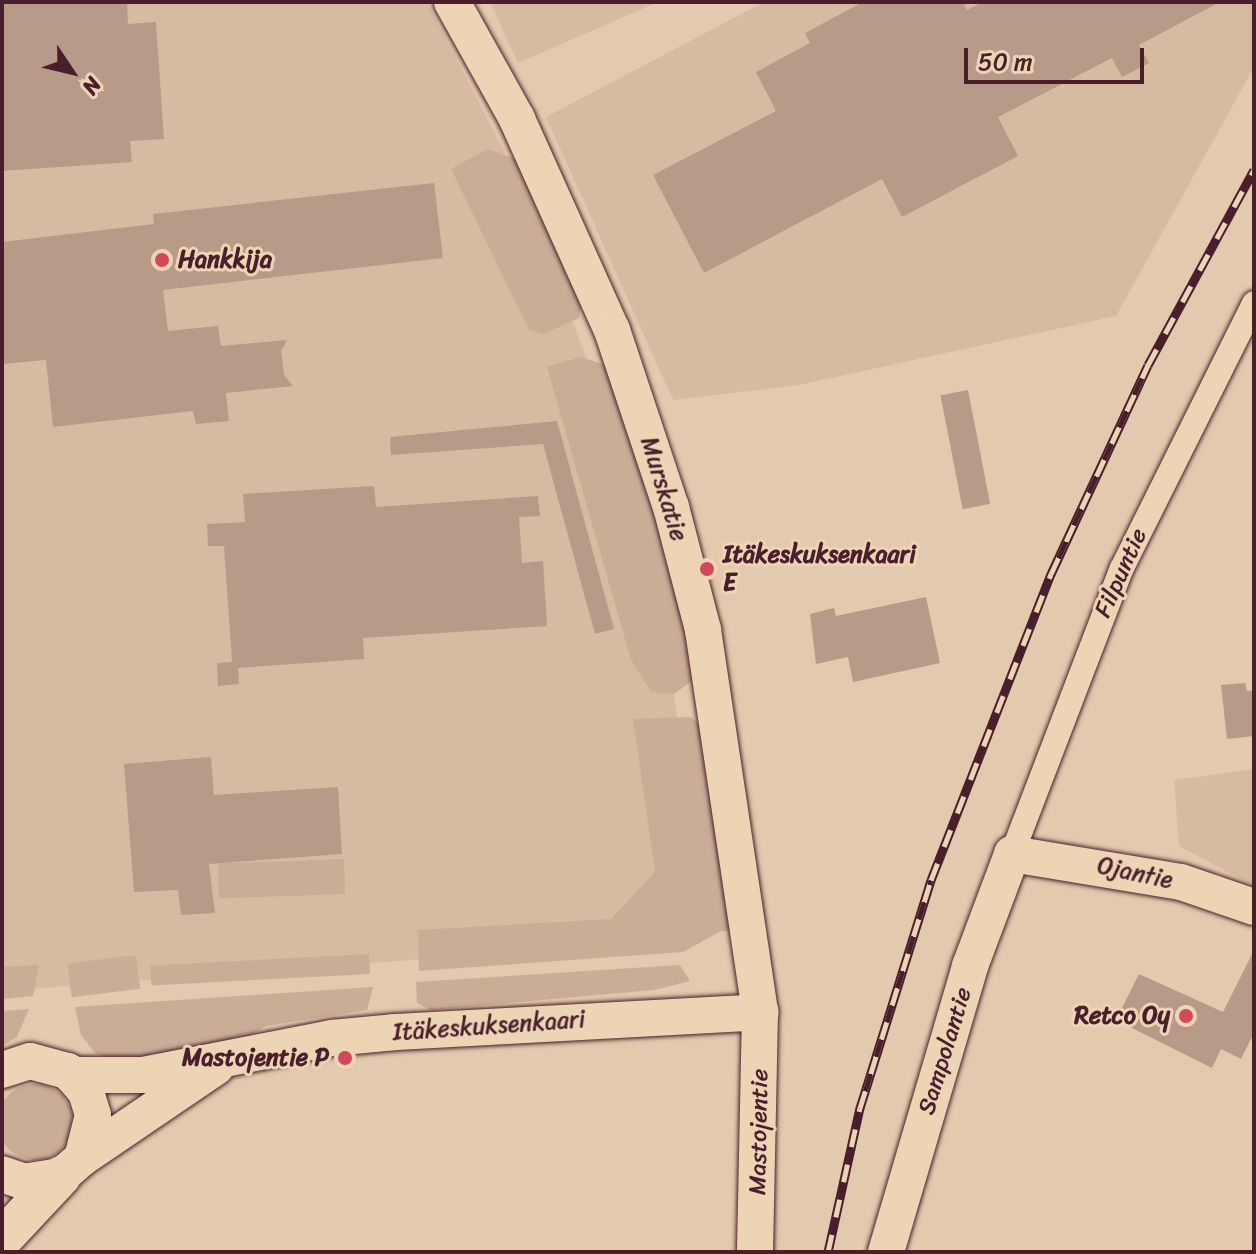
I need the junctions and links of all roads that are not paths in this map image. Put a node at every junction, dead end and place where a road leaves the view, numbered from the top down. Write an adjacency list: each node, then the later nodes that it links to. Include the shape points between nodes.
1 (452, 2): 5 (street, Murskatie, via 517,119 612,330 671,507 718,705)
2 (1254, 303): 3 (street, Filpuntie, via 1122,568)
3 (1012, 854): 4 (street, Ojantie, via 1181,882); 13 (street, Sampolantie, via 970,966)
4 (1254, 907)
5 (760, 1012): 6 (street, Itäkeskuksenkaari, via 332,1038); 12 (street, Mastojentie)
6 (220, 1064): 8 (street, Itäkeskuksenkaari, via 143,1075); 9 (street, Itäkeskuksenkaari)
7 (3, 1069): 8 (street, Itäkeskuksenkaari, via 39,1062)
8 (71, 1075): 9 (street, via 93,1115)
9 (72, 1167): 10 (street, via 25,1182); 11 (main road, via 28,1204)
10 (2, 1174)
11 (2, 1239)
12 (755, 1252)
13 (886, 1252)

